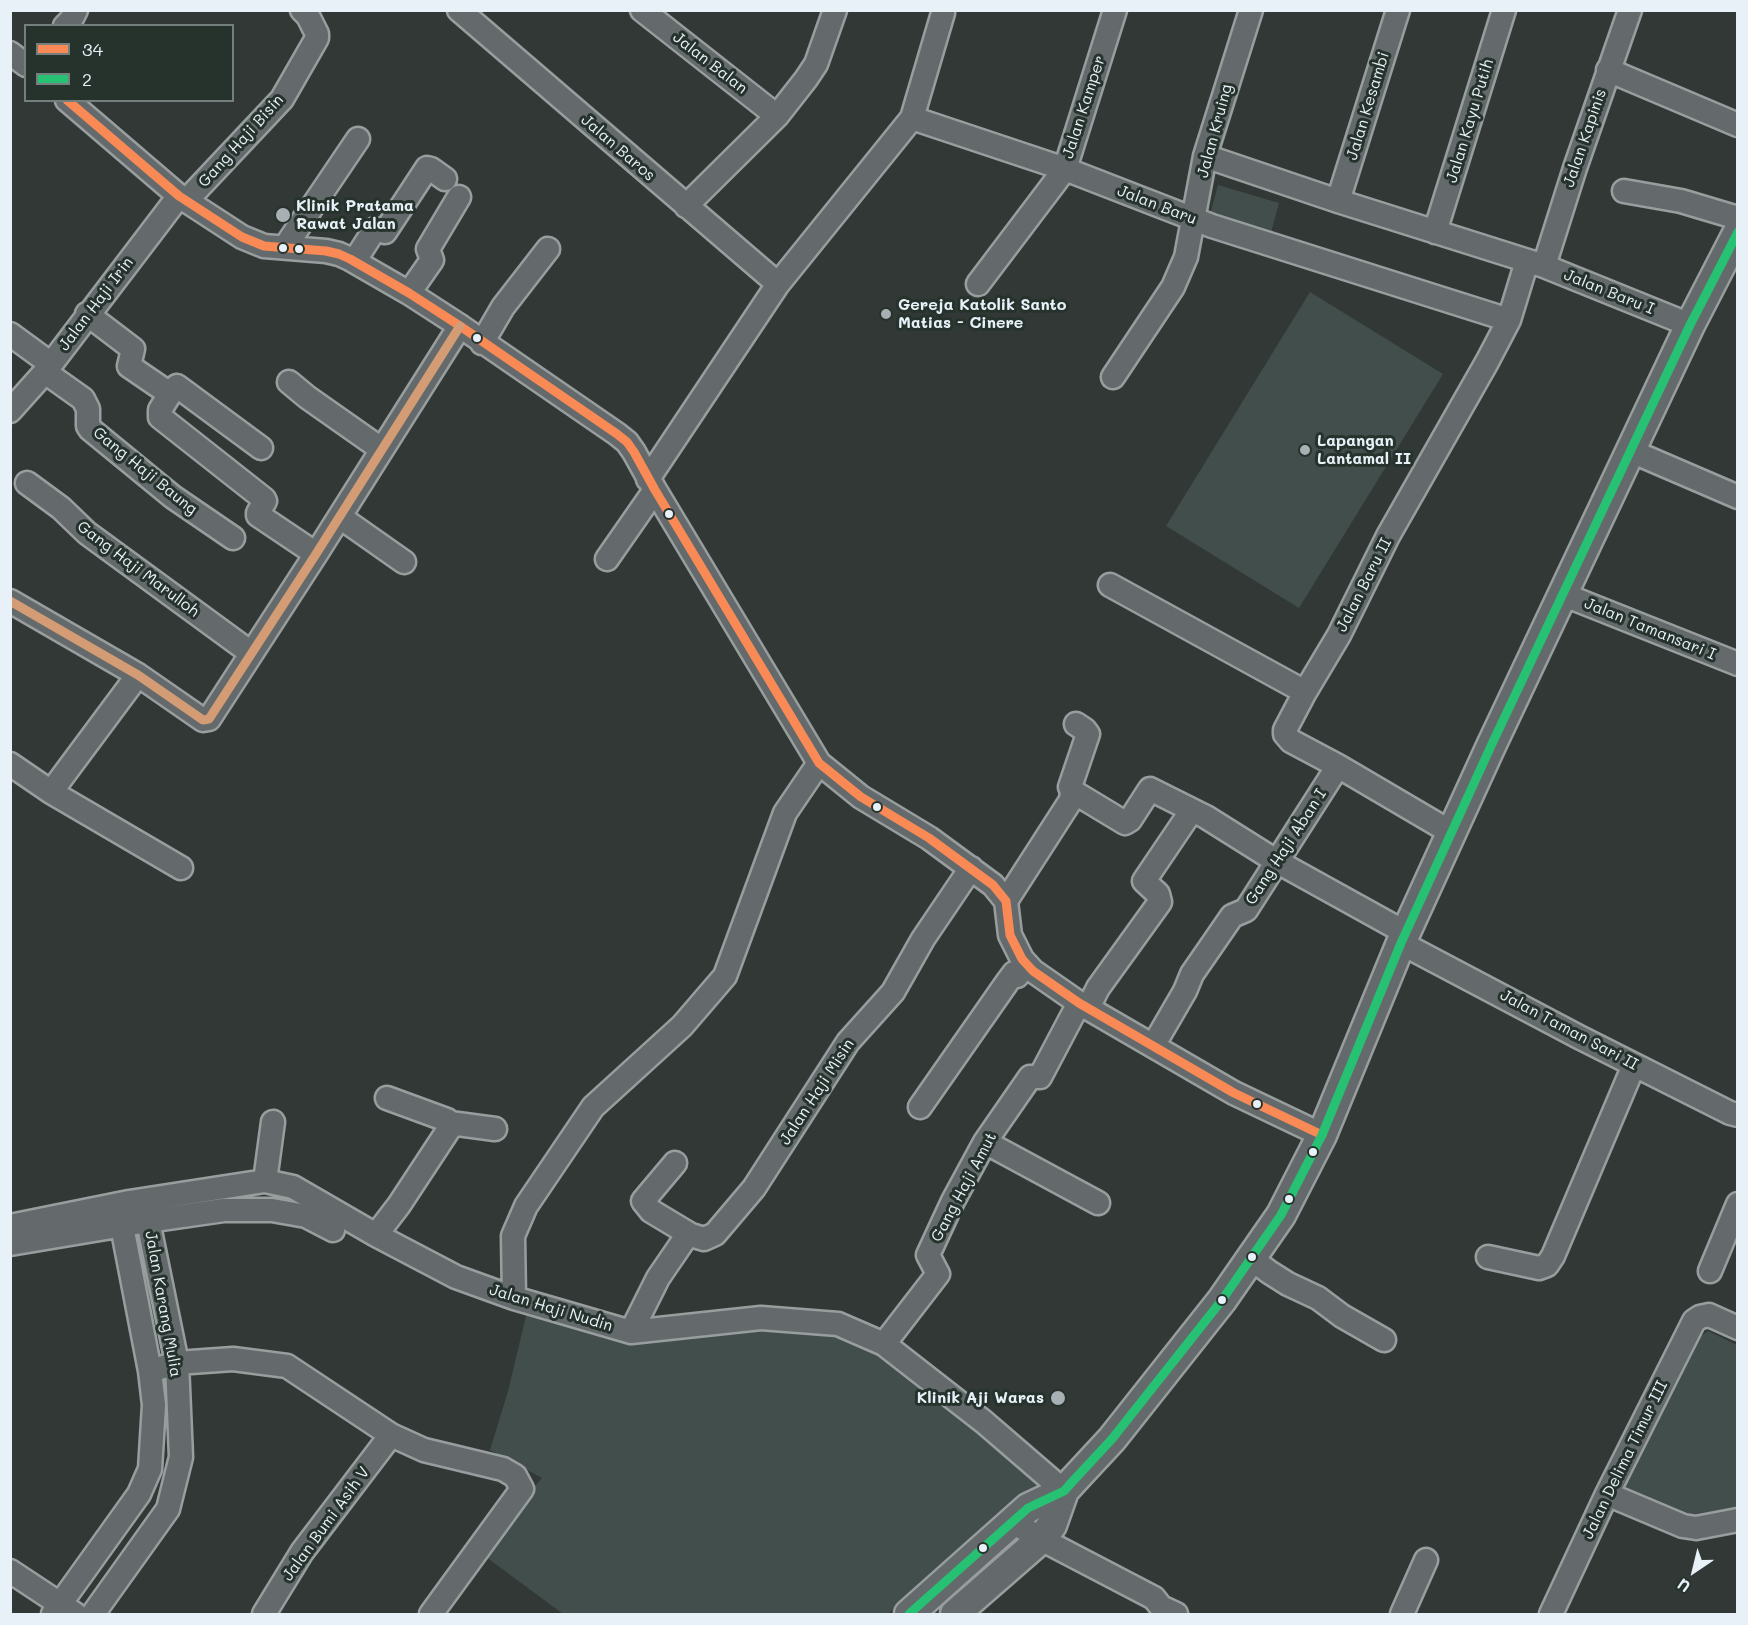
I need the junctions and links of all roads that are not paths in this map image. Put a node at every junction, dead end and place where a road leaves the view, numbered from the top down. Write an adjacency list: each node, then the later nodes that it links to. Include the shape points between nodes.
1 (459, 10): 26 (street, Jalan Baros)
2 (642, 10): 15 (street, Jalan Balan)
3 (836, 10): 15 (street, via 816,64)
4 (1115, 10): 20 (street, Jalan Kamper)
5 (1251, 10): 19 (street, Jalan Kruing)
6 (1398, 10): 25 (street, Jalan Kesambi)
7 (1504, 10): 29 (street, Jalan Kayu Putih)
8 (1630, 10): 13 (street, Jalan Kapinis)
9 (941, 11): 16 (street)
10 (310, 12): 24 (street, Gang Haji Bisin, via 317,38 282,99)
11 (10, 52): 12 (street)
12 (24, 63)
13 (1608, 70): 17 (street); 34 (street, Jalan Kapinis, via 1575,168)
14 (69, 102): 24 (street)
15 (777, 116): 26 (street)
16 (912, 118): 20 (street, Jalan Baru); 36 (street)
17 (1737, 125)
18 (358, 139): 31 (street)
19 (1205, 156): 25 (street, Jalan Baru I); 28 (street, Jalan Kruing)
20 (1065, 169): 28 (street, Jalan Baru); 37 (street, Jalan Kamper)
21 (445, 178): 33 (street, via 427,168 385,232 375,229 357,257)
22 (1624, 191): 27 (street, via 1681,201)
23 (459, 197): 38 (street, via 428,249 432,260)
24 (183, 199): 31 (street, via 252,242); 39 (street, Jalan Haji Irin)
25 (1338, 201): 29 (street, Jalan Baru I)
26 (686, 206): 36 (street, Jalan Baros)
27 (1737, 218)
28 (1194, 219): 40 (street, Jalan Baru); 46 (street, Jalan Kruing, via 1186,257 1173,287)
29 (1436, 232): 34 (street, Jalan Baru I)
30 (1737, 232): 35 (main road)
31 (285, 247): 33 (street, via 326,251)
32 (548, 249): 44 (street, via 503,307)
33 (350, 259): 38 (street)
34 (1536, 264): 40 (street, Jalan Baru II); 41 (street, Jalan Baru I)
35 (1729, 269): 41 (main road)
36 (778, 284): 54 (street)
37 (978, 284)
38 (409, 293): 42 (street)
39 (87, 314): 45 (street, Jalan Haji Irin); 48 (street, via 133,349 129,366)
40 (1509, 320): 67 (street, Jalan Baru II)
41 (1690, 325): 52 (main road)
42 (460, 326): 44 (street); 51 (street)
43 (10, 334): 45 (street, Gang Haji Baung)
44 (482, 342): 54 (street, via 627,442)
45 (48, 368): 49 (street, Jalan Haji Irin); 57 (street, Gang Haji Baung, via 83,399 90,429 173,497)
46 (1113, 377)
47 (289, 382): 51 (street)
48 (170, 394): 50 (street, via 177,386); 58 (street, via 160,417 264,499 258,515)
49 (10, 411)
50 (261, 448)
51 (381, 449): 56 (street)
52 (1631, 452): 55 (street); 62 (main road)
53 (27, 483): 64 (street, Gang Haji Marulloh, via 87,533)
54 (652, 485): 59 (street); 69 (street)
55 (1737, 497)
56 (340, 517): 58 (street); 60 (street)
57 (233, 538)
58 (316, 554): 64 (street)
59 (607, 559)
60 (404, 562)
61 (1110, 585): 67 (street)
62 (1562, 594): 65 (street, Jalan Tamansari I); 75 (main road)
63 (10, 601): 66 (street)
64 (251, 653): 66 (street, via 207,721)
65 (1737, 664)
66 (138, 675): 72 (street)
67 (1305, 692): 71 (street, Jalan Baru II, via 1285,734)
68 (1076, 724): 73 (street, via 1088,734 1070,787)
69 (819, 763): 78 (street, via 861,797); 107 (street, via 785,813 725,976 682,1026 593,1107 526,1206 513,1236)
70 (10, 764): 72 (street)
71 (1338, 766): 75 (street, Jalan Baru II); 76 (street, Gang Haji Aban I)
72 (51, 792): 77 (street)
73 (1072, 792): 74 (street, Jalan Taman Sari II, via 1125,823 1150,789); 79 (street, via 1071,800)
74 (1192, 810): 76 (street, Jalan Taman Sari II); 82 (street, via 1144,880 1158,894 1160,902)
75 (1452, 833): 80 (main road)
76 (1276, 861): 80 (street, Jalan Taman Sari II); 83 (street, Gang Haji Aban I, via 1246,910 1232,916 1192,974)
77 (181, 868)
78 (971, 868): 79 (street); 102 (street, Jalan Haji Misin, via 893,992 848,1042 754,1188 715,1234 704,1239)
79 (1006, 901): 81 (street, via 1010,935)
80 (1404, 938): 84 (street, Jalan Taman Sari II); 91 (main road)
81 (1026, 966): 82 (street); 86 (street, via 1017,976 1014,973)
82 (1084, 1006): 83 (street); 92 (street, Gang Haji Amut, via 1040,1077 1030,1077)
83 (1153, 1046): 91 (street, via 1234,1093)
84 (1634, 1065): 87 (street, Jalan Taman Sari II); 104 (street, via 1547,1265 1539,1268)
85 (387, 1098): 89 (street)
86 (920, 1107)
87 (1737, 1115)
88 (273, 1122): 94 (street)
89 (450, 1123): 90 (street); 101 (street)
90 (495, 1129)
91 (1322, 1135): 105 (main road, via 1281,1215)
92 (985, 1142): 95 (street); 111 (street, Gang Haji Amut, via 928,1255 938,1274)
93 (675, 1163): 102 (street, via 644,1201 651,1211)
94 (265, 1181): 98 (street, Jalan Haji Nudin); 101 (street, Jalan Haji Nudin, via 293,1187)
95 (1098, 1203)
96 (1737, 1204): 106 (street)
97 (148, 1221): 99 (street); 100 (street, via 224,1210 272,1210 306,1216); 112 (street, Jalan Karang Mulia)
98 (10, 1226)
99 (122, 1226): 103 (street); 113 (street, Jalan Karang Mulia)
100 (333, 1230)
101 (376, 1235): 107 (street, Jalan Haji Nudin, via 456,1277)
102 (691, 1235): 109 (street, via 658,1278)
103 (10, 1244)
104 (1488, 1257)
105 (1252, 1259): 110 (street); 115 (main road, via 1112,1439)
106 (1710, 1271)
107 (514, 1298): 109 (street, Jalan Haji Nudin)
108 (1737, 1328): 116 (street, Jalan Delima Timur III, via 1709,1315 1694,1321)
109 (631, 1332): 111 (street, Jalan Haji Nudin, via 761,1318 837,1324)
110 (1384, 1340)
111 (884, 1344): 115 (street, Jalan Haji Nudin)
112 (177, 1363): 113 (street); 114 (street, via 233,1359 287,1366); 124 (street, Jalan Karang Mulia, via 181,1456 168,1509)
113 (150, 1371): 122 (street, Jalan Karang Mulia, via 154,1405 150,1469 139,1494)
114 (391, 1435): 125 (street, Jalan Bumi Asih V, via 302,1552); 126 (street, via 424,1450 503,1469 515,1476 522,1489)
115 (1064, 1491): 118 (main road, via 1028,1508); 119 (main road, via 1052,1526)
116 (1607, 1494): 117 (street, via 1683,1526 1696,1528); 130 (street, Jalan Delima Timur III)
117 (1737, 1520)
118 (1006, 1526): 119 (street); 127 (main road)
119 (1035, 1544): 123 (street, via 1154,1598); 128 (main road)
120 (1426, 1560): 129 (street)
121 (10, 1571): 122 (street)
122 (63, 1611)
123 (1168, 1611)
124 (93, 1614)
125 (264, 1614)
126 (431, 1614)
127 (909, 1614)
128 (955, 1614)
129 (1402, 1614)
130 (1551, 1614)

